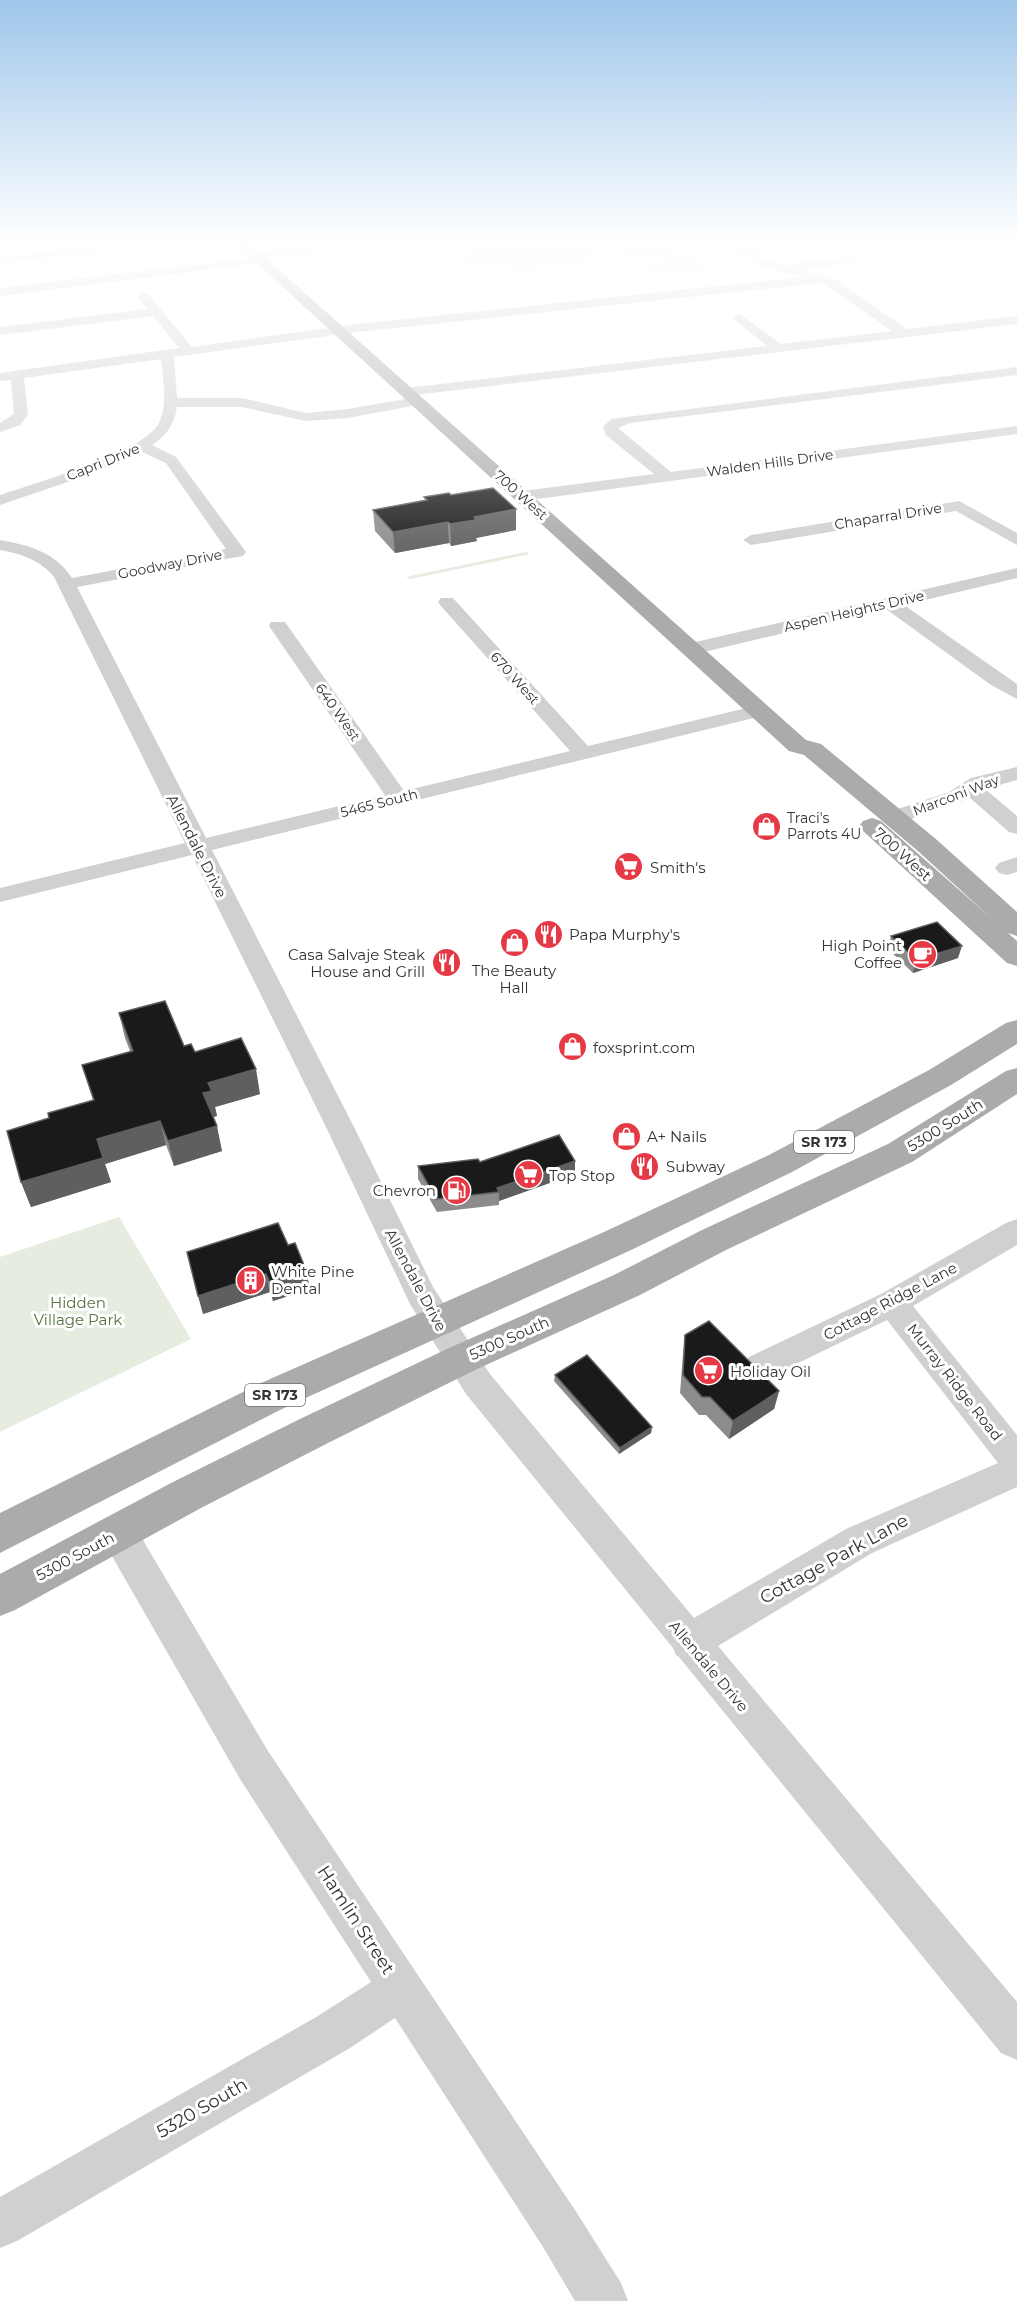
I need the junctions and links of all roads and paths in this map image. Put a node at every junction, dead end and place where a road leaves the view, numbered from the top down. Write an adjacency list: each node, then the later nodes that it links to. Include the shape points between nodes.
1 (185, 351): 4 (street)
2 (361, 351): 8 (main road, 700 West)
3 (753, 351): 8 (street)
4 (167, 354): 6 (street); 9 (street, Capri Drive)
5 (1017, 371): 13 (street, via 630,419 609,427)
6 (17, 375): 7 (street); 10 (street, via 21,415)
7 (0, 377)
8 (411, 397): 9 (street, via 332,415 305,417 236,402); 14 (main road, 700 West)
9 (169, 403): 12 (street, Capri Drive, via 166,425)
10 (0, 428)
11 (1014, 433): 13 (street, Walden Hills Drive)
12 (141, 447): 15 (street, Capri Drive); 20 (street, Goodway Drive, via 171,460 237,552)
13 (668, 477): 14 (street, Walden Hills Drive)
14 (523, 496): 24 (main road, 700 West)
15 (0, 500)
16 (751, 540): 17 (street, Chaparral Drive, via 959,506)
17 (1017, 540)
18 (0, 545): 20 (street, Allendale Drive, via 44,556)
19 (1017, 573): 22 (street, Aspen Heights Drive)
20 (66, 584): 34 (street, Allendale Drive)
21 (447, 602): 28 (street, 670 West)
22 (890, 603): 24 (street, Aspen Heights Drive); 25 (street)
23 (278, 626): 31 (street, 640 West)
24 (691, 648): 26 (main road, 700 West)
25 (1017, 693)
26 (759, 711): 27 (main road, 700 West); 28 (street, 5465 South)
27 (798, 746): 32 (main road, 700 West, via 812,749); 37 (main road, 700 West, via 795,752 824,780)
28 (583, 753): 31 (street, 5465 South)
29 (1017, 773): 30 (street, Marconi Way)
30 (972, 789): 32 (street, Marconi Way); 33 (street)
31 (398, 798): 34 (street, 5465 South)
32 (894, 818): 36 (main road, 700 West)
33 (1017, 827)
34 (197, 848): 35 (street, 5465 South); 42 (street, Allendale Drive)
35 (0, 896)
36 (1017, 927)
37 (1017, 957)
38 (1017, 1030): 42 (main road, SR 173, via 913,1094 811,1148)
39 (1017, 1080): 43 (main road, 5300 South / SR 173, via 900,1152 627,1285)
40 (1017, 1231): 41 (street, Cottage Ridge Lane)
41 (892, 1303): 44 (street, Cottage Ridge Lane); 45 (street, Murray Ridge Road)
42 (436, 1321): 43 (street, Allendale Drive); 48 (main road, SR 173, via 284,1390)
43 (462, 1359): 47 (main road, 5300 South / SR 173); 50 (street, Allendale Drive, via 485,1394)
44 (760, 1366)
45 (1017, 1461)
46 (1017, 1471): 50 (street, Cottage Park Lane, via 859,1541)
47 (118, 1532): 49 (main road, 5300 South / SR 173); 51 (street, Hamlin Street, via 254,1765)
48 (0, 1534)
49 (0, 1596)
50 (689, 1642): 52 (street, Allendale Drive)
51 (401, 1988): 53 (street, 5320 South, via 334,2032); 54 (street, Hamlin Street)
52 (1017, 2037)
53 (0, 2224)
54 (603, 2301)

